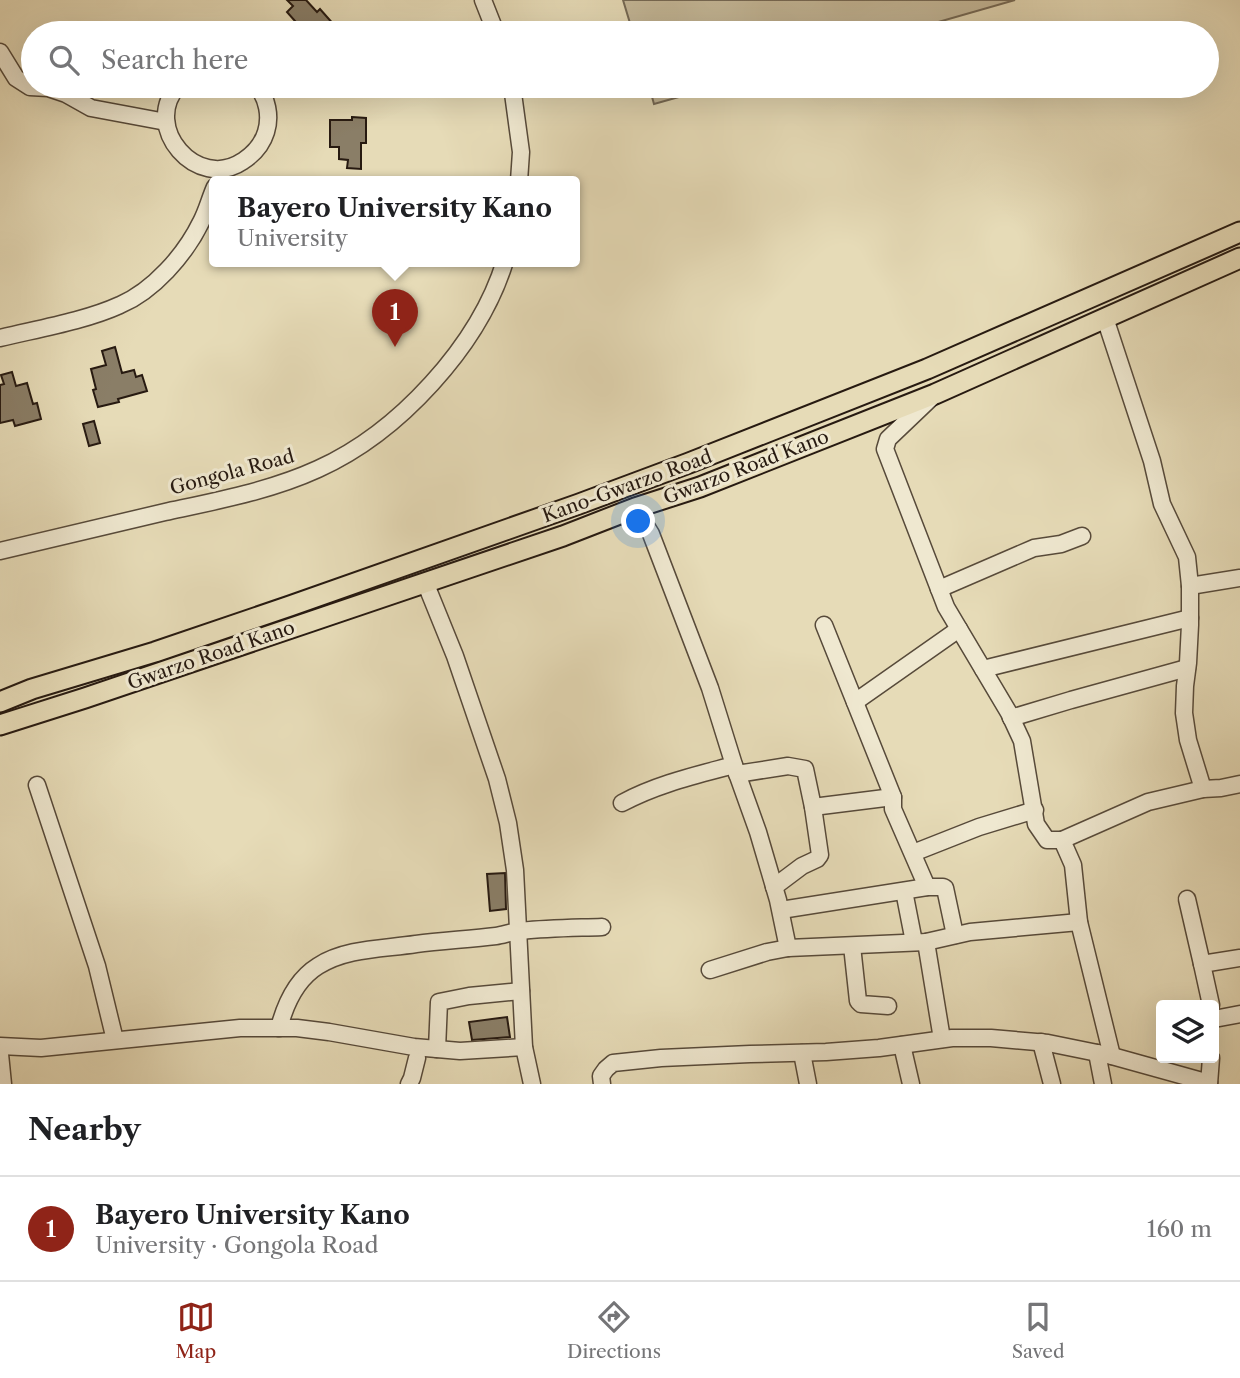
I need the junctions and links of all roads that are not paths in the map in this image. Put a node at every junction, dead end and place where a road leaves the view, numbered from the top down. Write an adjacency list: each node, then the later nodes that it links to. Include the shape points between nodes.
1 (483, 0): 2 (street)
2 (491, 21)
3 (0, 52): 4 (street)
4 (21, 81)
5 (73, 98): 9 (street, via 91,108)
6 (170, 98): 9 (street)
7 (264, 98): 10 (street, via 268,124 263,141 253,154)
8 (514, 98): 11 (street)
9 (166, 122): 10 (street, via 179,151)
10 (219, 175)
11 (519, 176)
12 (209, 202): 17 (street, via 188,243 159,279 139,295 92,314)
13 (1240, 232): 31 (main road, Kano-Gwarzo Road, via 927,369 689,463 303,602)
14 (1240, 259): 16 (main road, Gwarzo Road Kano)
15 (502, 267): 21 (street, Gongola Road, via 484,310 434,382 348,453 298,477 244,494)
16 (1105, 318): 18 (main road, Gwarzo Road Kano); 24 (street, via 1162,504 1187,557)
17 (0, 338)
18 (935, 394): 19 (main road, Gwarzo Road Kano); 25 (street, via 888,439 885,449)
19 (635, 508): 23 (main road, Gwarzo Road Kano); 35 (street, via 652,534)
20 (1082, 536): 25 (street, via 1034,548)
21 (0, 551)
22 (1240, 578): 24 (street)
23 (425, 582): 34 (main road, Gwarzo Road Kano); 52 (street, via 500,791 515,870)
24 (1190, 586): 26 (street)
25 (939, 589): 28 (street)
26 (1190, 618): 29 (street); 30 (street)
27 (824, 625): 32 (street)
28 (959, 629): 30 (street); 32 (street)
29 (1187, 668): 33 (street); 38 (street, via 1184,713)
30 (983, 669): 33 (street)
31 (0, 702)
32 (855, 702): 39 (street)
33 (1012, 719): 42 (street, via 1022,741)
34 (0, 725)
35 (736, 769): 40 (street, via 685,778); 41 (street, via 805,769); 45 (street)
36 (1240, 784): 38 (street)
37 (37, 785): 67 (street, via 97,967)
38 (1203, 789): 43 (street, via 1148,802)
39 (893, 797): 41 (street); 44 (street)
40 (622, 803)
41 (813, 807): 45 (street, via 820,855)
42 (1035, 810): 43 (street, via 1042,835); 44 (street)
43 (1062, 840): 50 (street, via 1073,865)
44 (913, 853): 46 (street)
45 (774, 887): 49 (street)
46 (927, 887): 47 (street); 53 (street, via 945,888)
47 (904, 891): 49 (street); 54 (street)
48 (1187, 899): 58 (street)
49 (780, 910): 56 (street)
50 (1079, 922): 53 (street); 75 (street)
51 (602, 927): 52 (street)
52 (519, 931): 60 (street); 65 (street, via 338,956 300,982)
53 (955, 935): 54 (street)
54 (920, 942): 55 (street); 66 (street)
55 (852, 946): 56 (street); 62 (street, via 858,1001)
56 (789, 947): 59 (street)
57 (1240, 958): 58 (street)
58 (1202, 964): 61 (street)
59 (710, 970)
60 (521, 991): 71 (street); 72 (street, via 439,1002)
61 (1210, 1000)
62 (888, 1006)
63 (1240, 1014): 64 (street)
64 (1219, 1018)
65 (279, 1028): 67 (street); 72 (street)
66 (942, 1039): 68 (street); 69 (street)
67 (115, 1040): 70 (street, via 41,1048)
68 (1041, 1042): 75 (street); 85 (street)
69 (902, 1045): 73 (street); 84 (street)
70 (0, 1046)
71 (524, 1047): 72 (street); 81 (street)
72 (438, 1049)
73 (802, 1053): 82 (street, via 613,1063 601,1076); 83 (street)
74 (0, 1054): 79 (street)
75 (1105, 1054): 78 (street); 86 (street)
76 (417, 1058): 80 (street)
77 (1211, 1063): 78 (street)
78 (1209, 1083)
79 (3, 1084)
80 (409, 1084)
81 (532, 1084)
82 (602, 1084)
83 (808, 1084)
84 (911, 1084)
85 (1052, 1084)
86 (1103, 1084)

